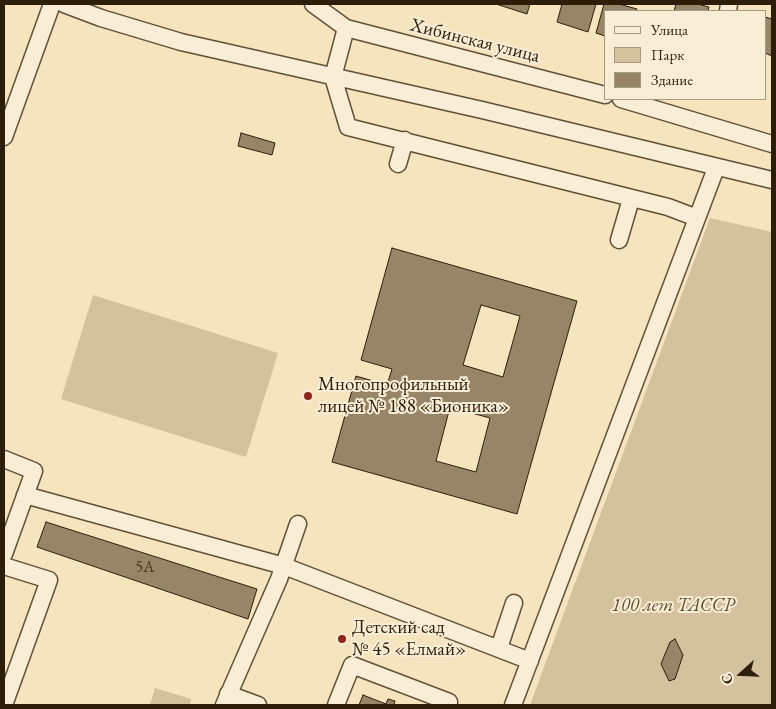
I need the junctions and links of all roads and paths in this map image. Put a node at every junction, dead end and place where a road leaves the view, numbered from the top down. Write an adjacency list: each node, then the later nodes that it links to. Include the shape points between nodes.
1 (52, 4): 9 (street)
2 (64, 4): 5 (street, via 181,42)
3 (313, 4): 4 (street, Хибинская улица)
4 (346, 28): 5 (street); 6 (street, Хибинская улица)
5 (333, 77): 10 (street, via 348,127); 13 (street)
6 (604, 94)
7 (634, 100): 8 (street)
8 (646, 101): 11 (street)
9 (4, 136)
10 (405, 140): 12 (street); 15 (street)
11 (772, 144)
12 (398, 164)
13 (716, 168): 14 (street); 16 (street)
14 (772, 180)
15 (631, 199): 16 (street, via 668,207); 17 (street)
16 (697, 218): 26 (street)
17 (619, 240)
18 (4, 459): 19 (street, via 34,471)
19 (25, 495): 21 (street); 23 (street)
20 (298, 524): 23 (street)
21 (4, 554)
22 (4, 566): 28 (street, via 49,580)
23 (284, 566): 25 (street); 27 (street)
24 (514, 603): 25 (street)
25 (499, 648): 26 (street)
26 (530, 661): 32 (street)
27 (226, 700): 29 (street)
28 (4, 705)
29 (258, 705)
30 (336, 705): 31 (street, via 352,665 449,702)
31 (448, 705)
32 (514, 705)

